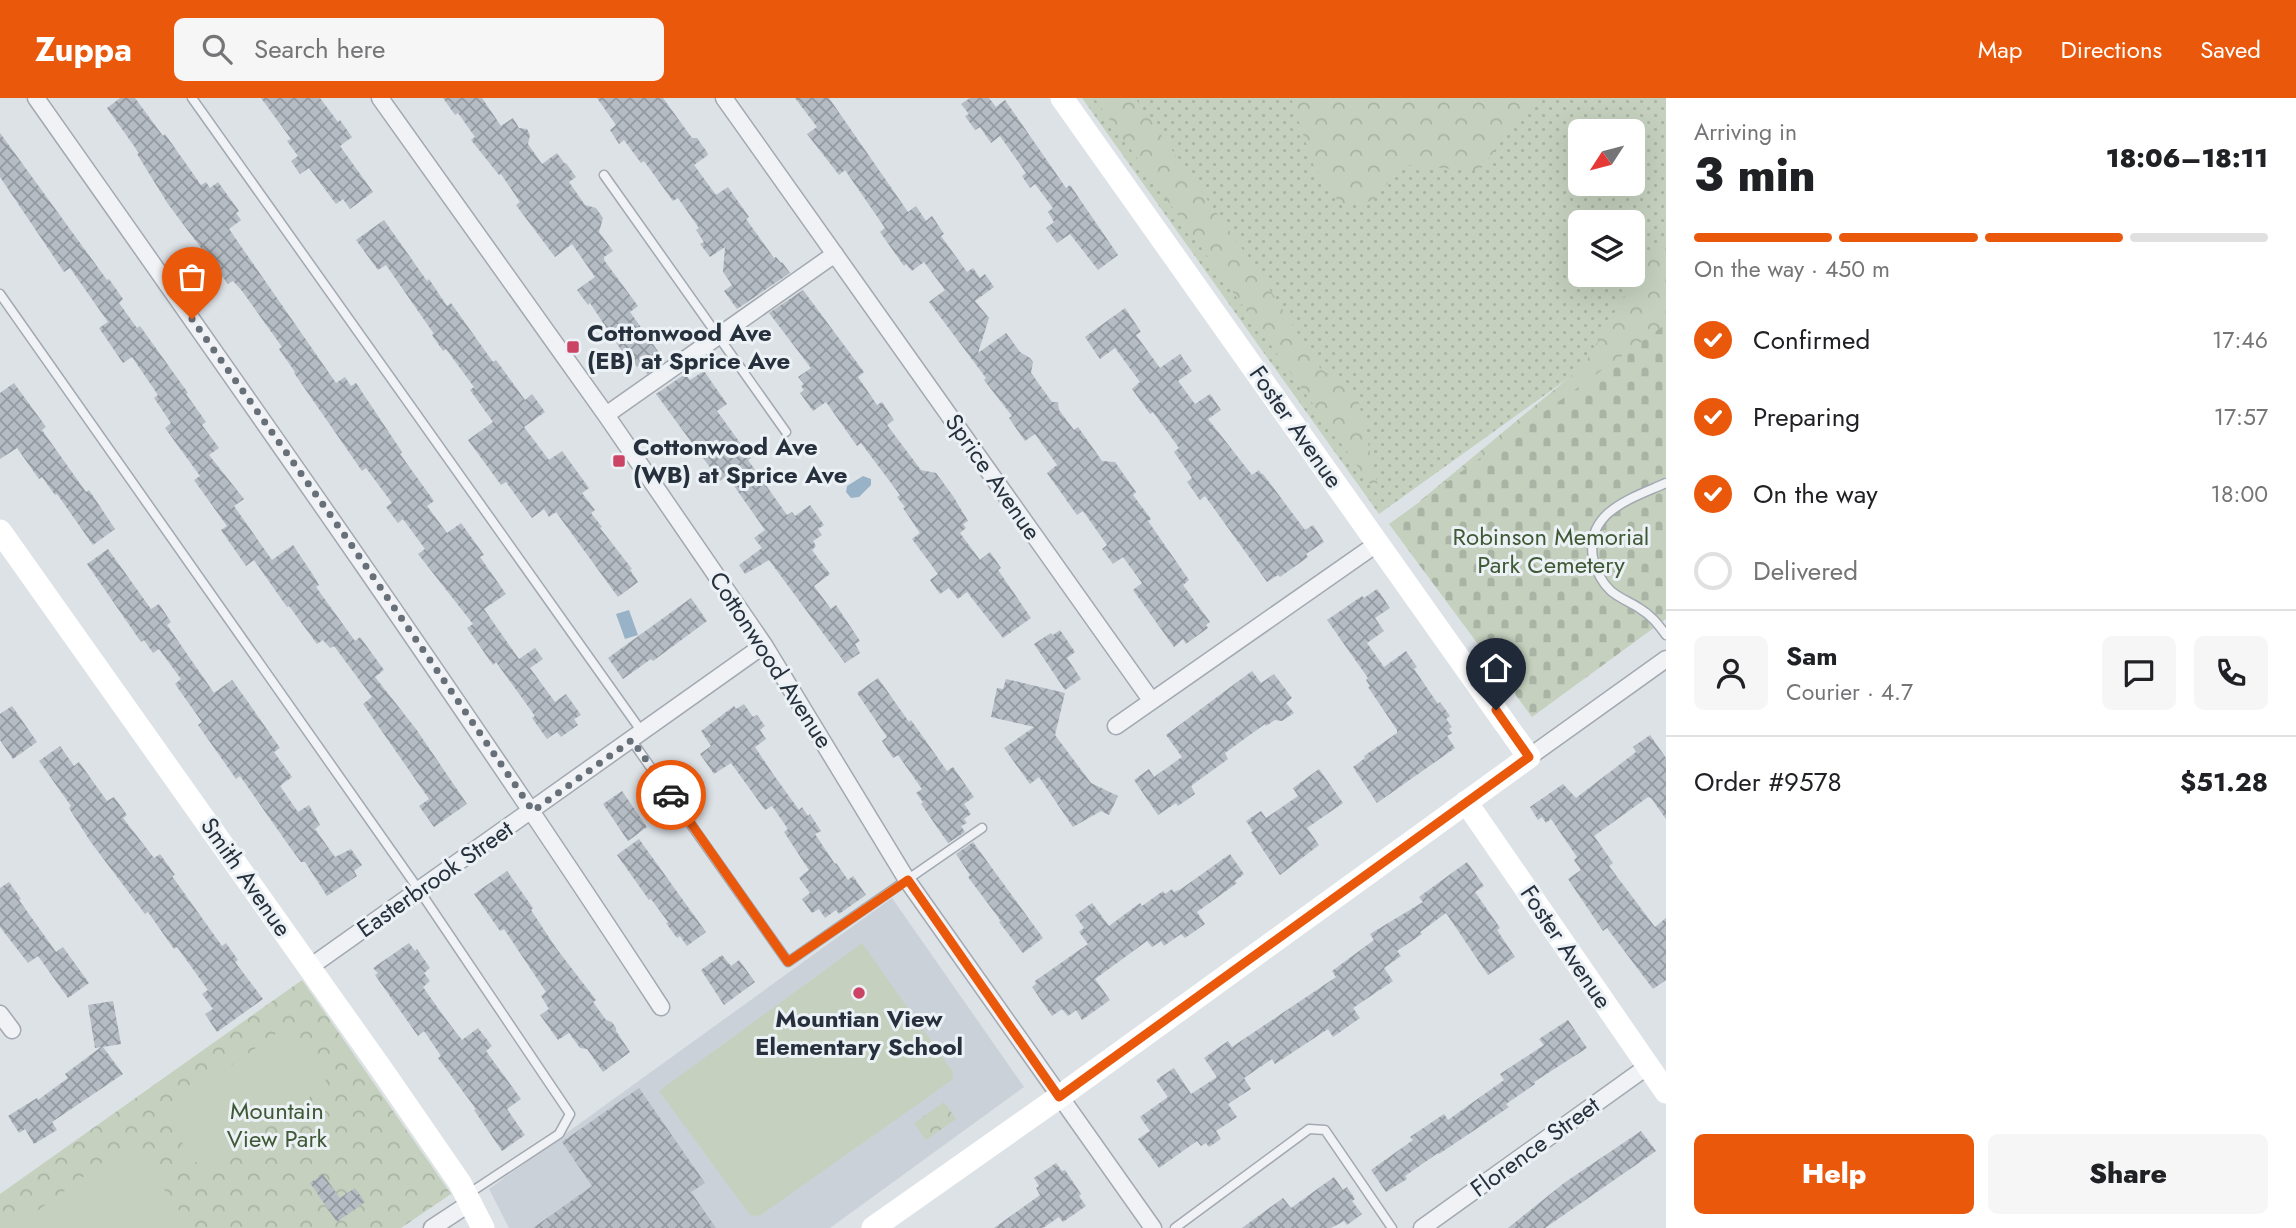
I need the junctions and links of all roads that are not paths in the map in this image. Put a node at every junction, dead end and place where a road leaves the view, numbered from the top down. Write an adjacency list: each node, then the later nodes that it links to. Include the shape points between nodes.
1 (36, 98): 23 (street)
2 (192, 98): 20 (lane)
3 (380, 98): 10 (street, Cottonwood Avenue)
4 (724, 98): 7 (street, Sprice Avenue)
5 (1062, 98): 14 (street, Foster Avenue)
6 (604, 175): 9 (lane)
7 (835, 254): 9 (street); 18 (street, Sprice Avenue)
8 (0, 294): 26 (lane)
9 (718, 336): 10 (street); 11 (lane)
10 (606, 415): 16 (street, Cottonwood Avenue)
11 (786, 432)
12 (1666, 483): 15 (lane, via 1608,512 1594,537 1592,553 1605,585 1652,616)
13 (0, 531): 27 (street, Smith Avenue)
14 (1378, 543): 18 (street); 21 (street, Foster Avenue)
15 (1666, 635)
16 (764, 645): 20 (street, Easterbrook Street); 25 (street, Cottonwood Avenue)
17 (1666, 659): 21 (street)
18 (1151, 700): 19 (street)
19 (1116, 726)
20 (637, 736): 23 (street, Easterbrook Street); 25 (lane, via 788,962)
21 (1529, 757): 22 (street)
22 (1466, 802): 31 (street, Foster Avenue); 33 (street)
23 (533, 811): 26 (street, Easterbrook Street); 28 (street)
24 (982, 828): 25 (lane)
25 (908, 880): 33 (street, Cottonwood Avenue)
26 (419, 890): 27 (street, Easterbrook Street); 34 (lane, via 570,1114 559,1133)
27 (310, 967): 34 (street, Smith Avenue)
28 (662, 1007)
29 (0, 1014): 30 (street)
30 (12, 1030)
31 (1647, 1066): 32 (street, Foster Avenue); 41 (street, Florence Street)
32 (1666, 1092)
33 (1059, 1097): 37 (street); 38 (street, Cottonwood Avenue)
34 (468, 1199): 35 (street); 36 (street, Smith Avenue)
35 (432, 1228)
36 (483, 1228)
37 (873, 1228)
38 (1153, 1228)
39 (1175, 1228): 40 (lane, via 1309,1129 1325,1130)
40 (1392, 1228)
41 (1422, 1228)

